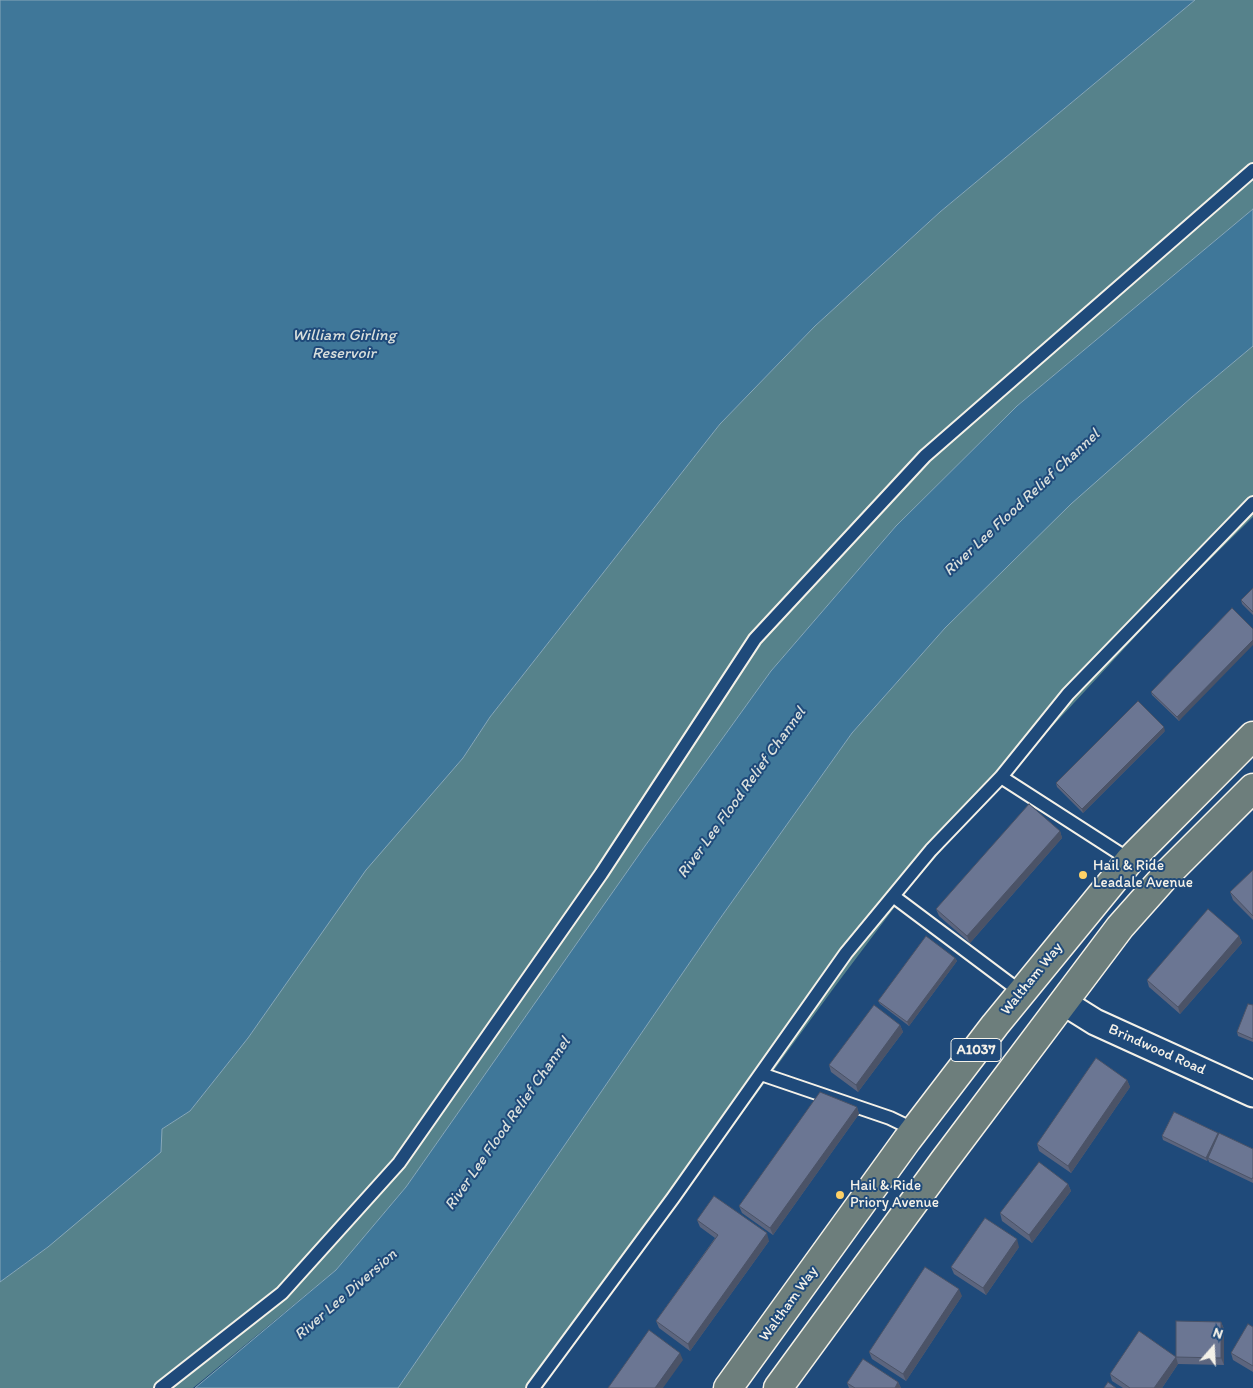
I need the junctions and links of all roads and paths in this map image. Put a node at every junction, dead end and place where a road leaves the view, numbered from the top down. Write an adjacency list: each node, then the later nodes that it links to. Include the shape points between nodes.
1 (1253, 170): 17 (lane, via 925,456 755,639 601,874 399,1163 282,1293)
2 (1253, 503): 4 (lane, via 1068,694)
3 (1253, 736): 6 (main road, Waltham Way / A1037)
4 (1001, 776): 6 (lane); 8 (lane, via 931,850)
5 (1253, 788): 7 (main road, A1037)
6 (1136, 854): 7 (main road); 9 (main road, Waltham Way / A1037)
7 (1168, 873): 10 (main road, A1037, via 1120,927)
8 (893, 896): 9 (lane); 11 (lane, via 846,953)
9 (1021, 992): 13 (main road, Waltham Way / A1037)
10 (1063, 1002): 12 (street, Brindwood Road, via 1094,1022); 14 (main road, A1037)
11 (761, 1074): 13 (lane, via 890,1118); 18 (lane)
12 (1253, 1094)
13 (911, 1135): 14 (main road); 15 (main road, Waltham Way / A1037)
14 (944, 1161): 16 (main road, A1037)
15 (746, 1363): 16 (main road, A1037); 19 (main road, Waltham Way / A1037)
16 (778, 1387)
17 (161, 1388)
18 (533, 1388)
19 (728, 1388)

